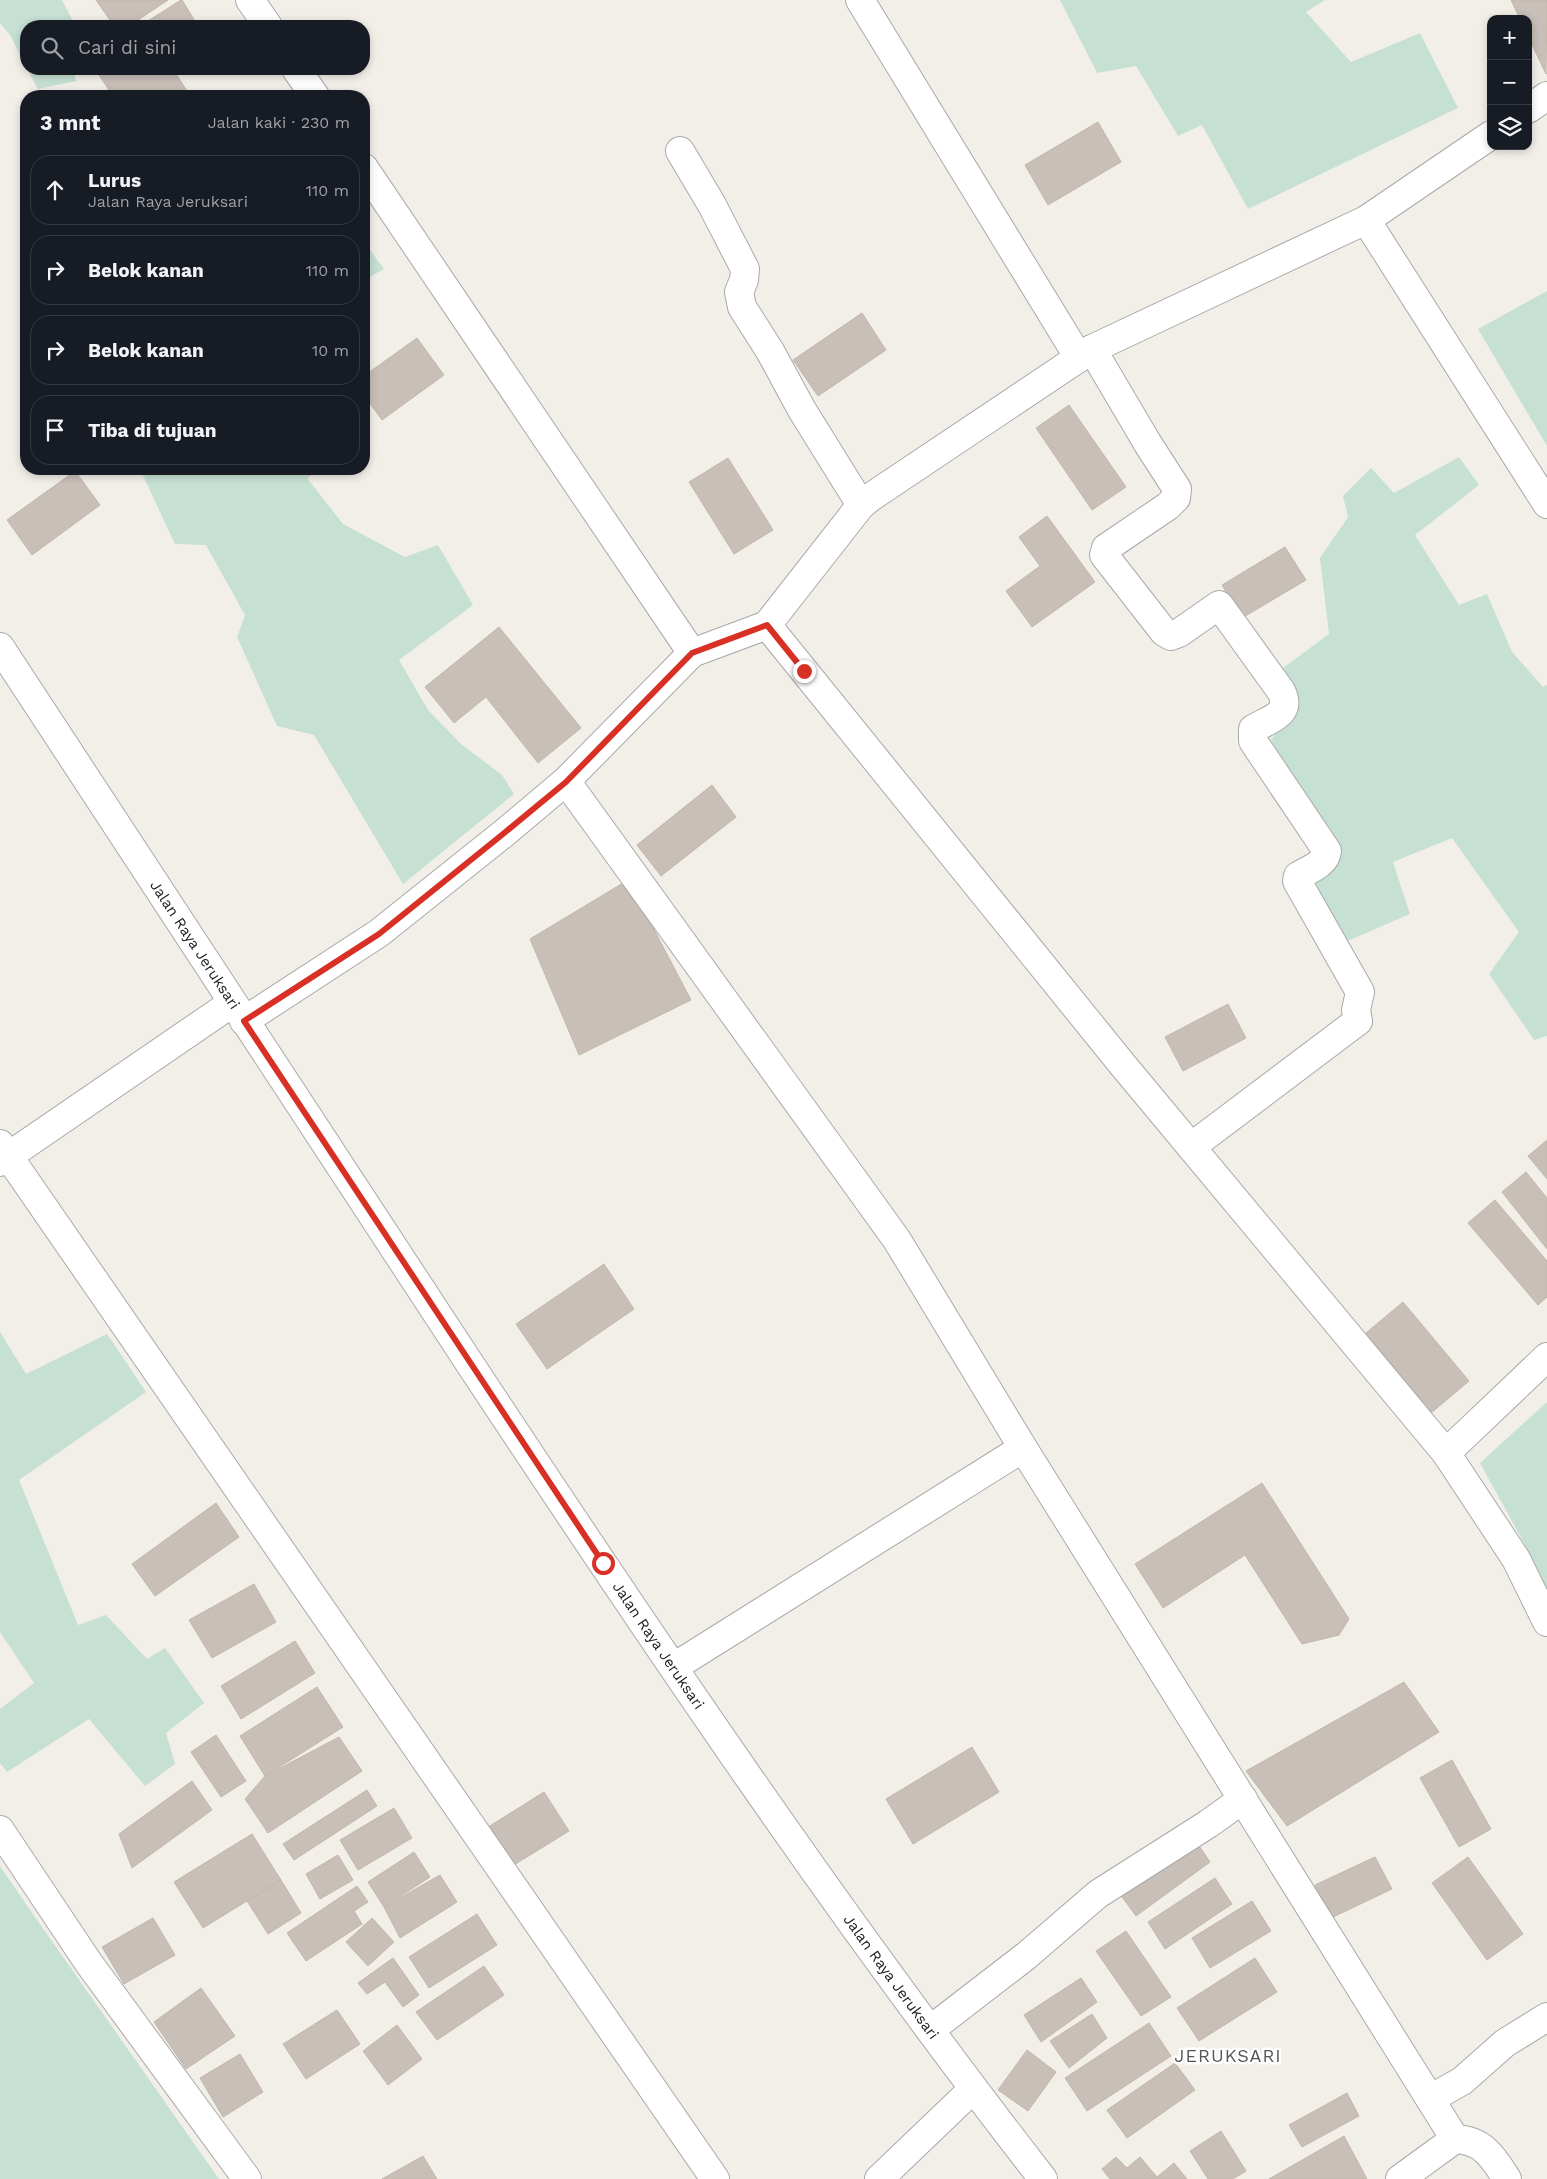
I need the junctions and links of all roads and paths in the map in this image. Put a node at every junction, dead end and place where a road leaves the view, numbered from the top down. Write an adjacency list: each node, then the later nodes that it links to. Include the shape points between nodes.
1 (250, 0): 3 (street)
2 (860, 0): 12 (street, via 1058,324)
3 (264, 20)
4 (300, 75): 5 (street)
5 (311, 90)
6 (1547, 96): 7 (street)
7 (1532, 106)
8 (1487, 138): 11 (street)
9 (680, 152): 14 (street, via 745,269 739,292 742,307)
10 (370, 177): 17 (street)
11 (1366, 220): 12 (street); 13 (street)
12 (1082, 353): 14 (street); 20 (street, via 1177,489 1176,498 1168,506 1106,548 1104,555 1170,636 1219,605 1281,690 1286,699 1285,707 1253,729 1253,741 1327,851 1322,861 1298,876 1297,881 1360,992 1356,1010 1358,1021)
13 (1547, 504)
14 (861, 505): 15 (street)
15 (767, 625): 17 (street); 20 (street)
16 (0, 647): 19 (street, Jalan Raya Jeruksari)
17 (692, 653): 18 (street)
18 (566, 782): 19 (street, via 379,934); 23 (street, via 897,1240)
19 (238, 1012): 21 (street); 26 (street, Jalan Raya Jeruksari)
20 (1191, 1147): 24 (street)
21 (3, 1154): 35 (street)
22 (1547, 1357): 24 (street)
23 (1023, 1448): 26 (street); 27 (street)
24 (1446, 1453): 25 (street, via 1516,1560)
25 (1547, 1622)
26 (674, 1668): 30 (street, Jalan Raya Jeruksari)
27 (1243, 1799): 30 (street, via 1098,1894 1026,1956); 32 (street)
28 (0, 1830): 34 (street, via 88,1962)
29 (1547, 2017): 32 (street, via 1505,2043 1462,2081)
30 (930, 2030): 31 (street, Jalan Raya Jeruksari)
31 (973, 2090): 36 (street); 37 (street, Jalan Raya Jeruksari)
32 (1430, 2099): 33 (street)
33 (1455, 2139): 38 (street); 39 (street, via 1481,2146)
34 (247, 2179)
35 (715, 2179)
36 (879, 2179)
37 (1043, 2179)
38 (1400, 2179)
39 (1508, 2179)

